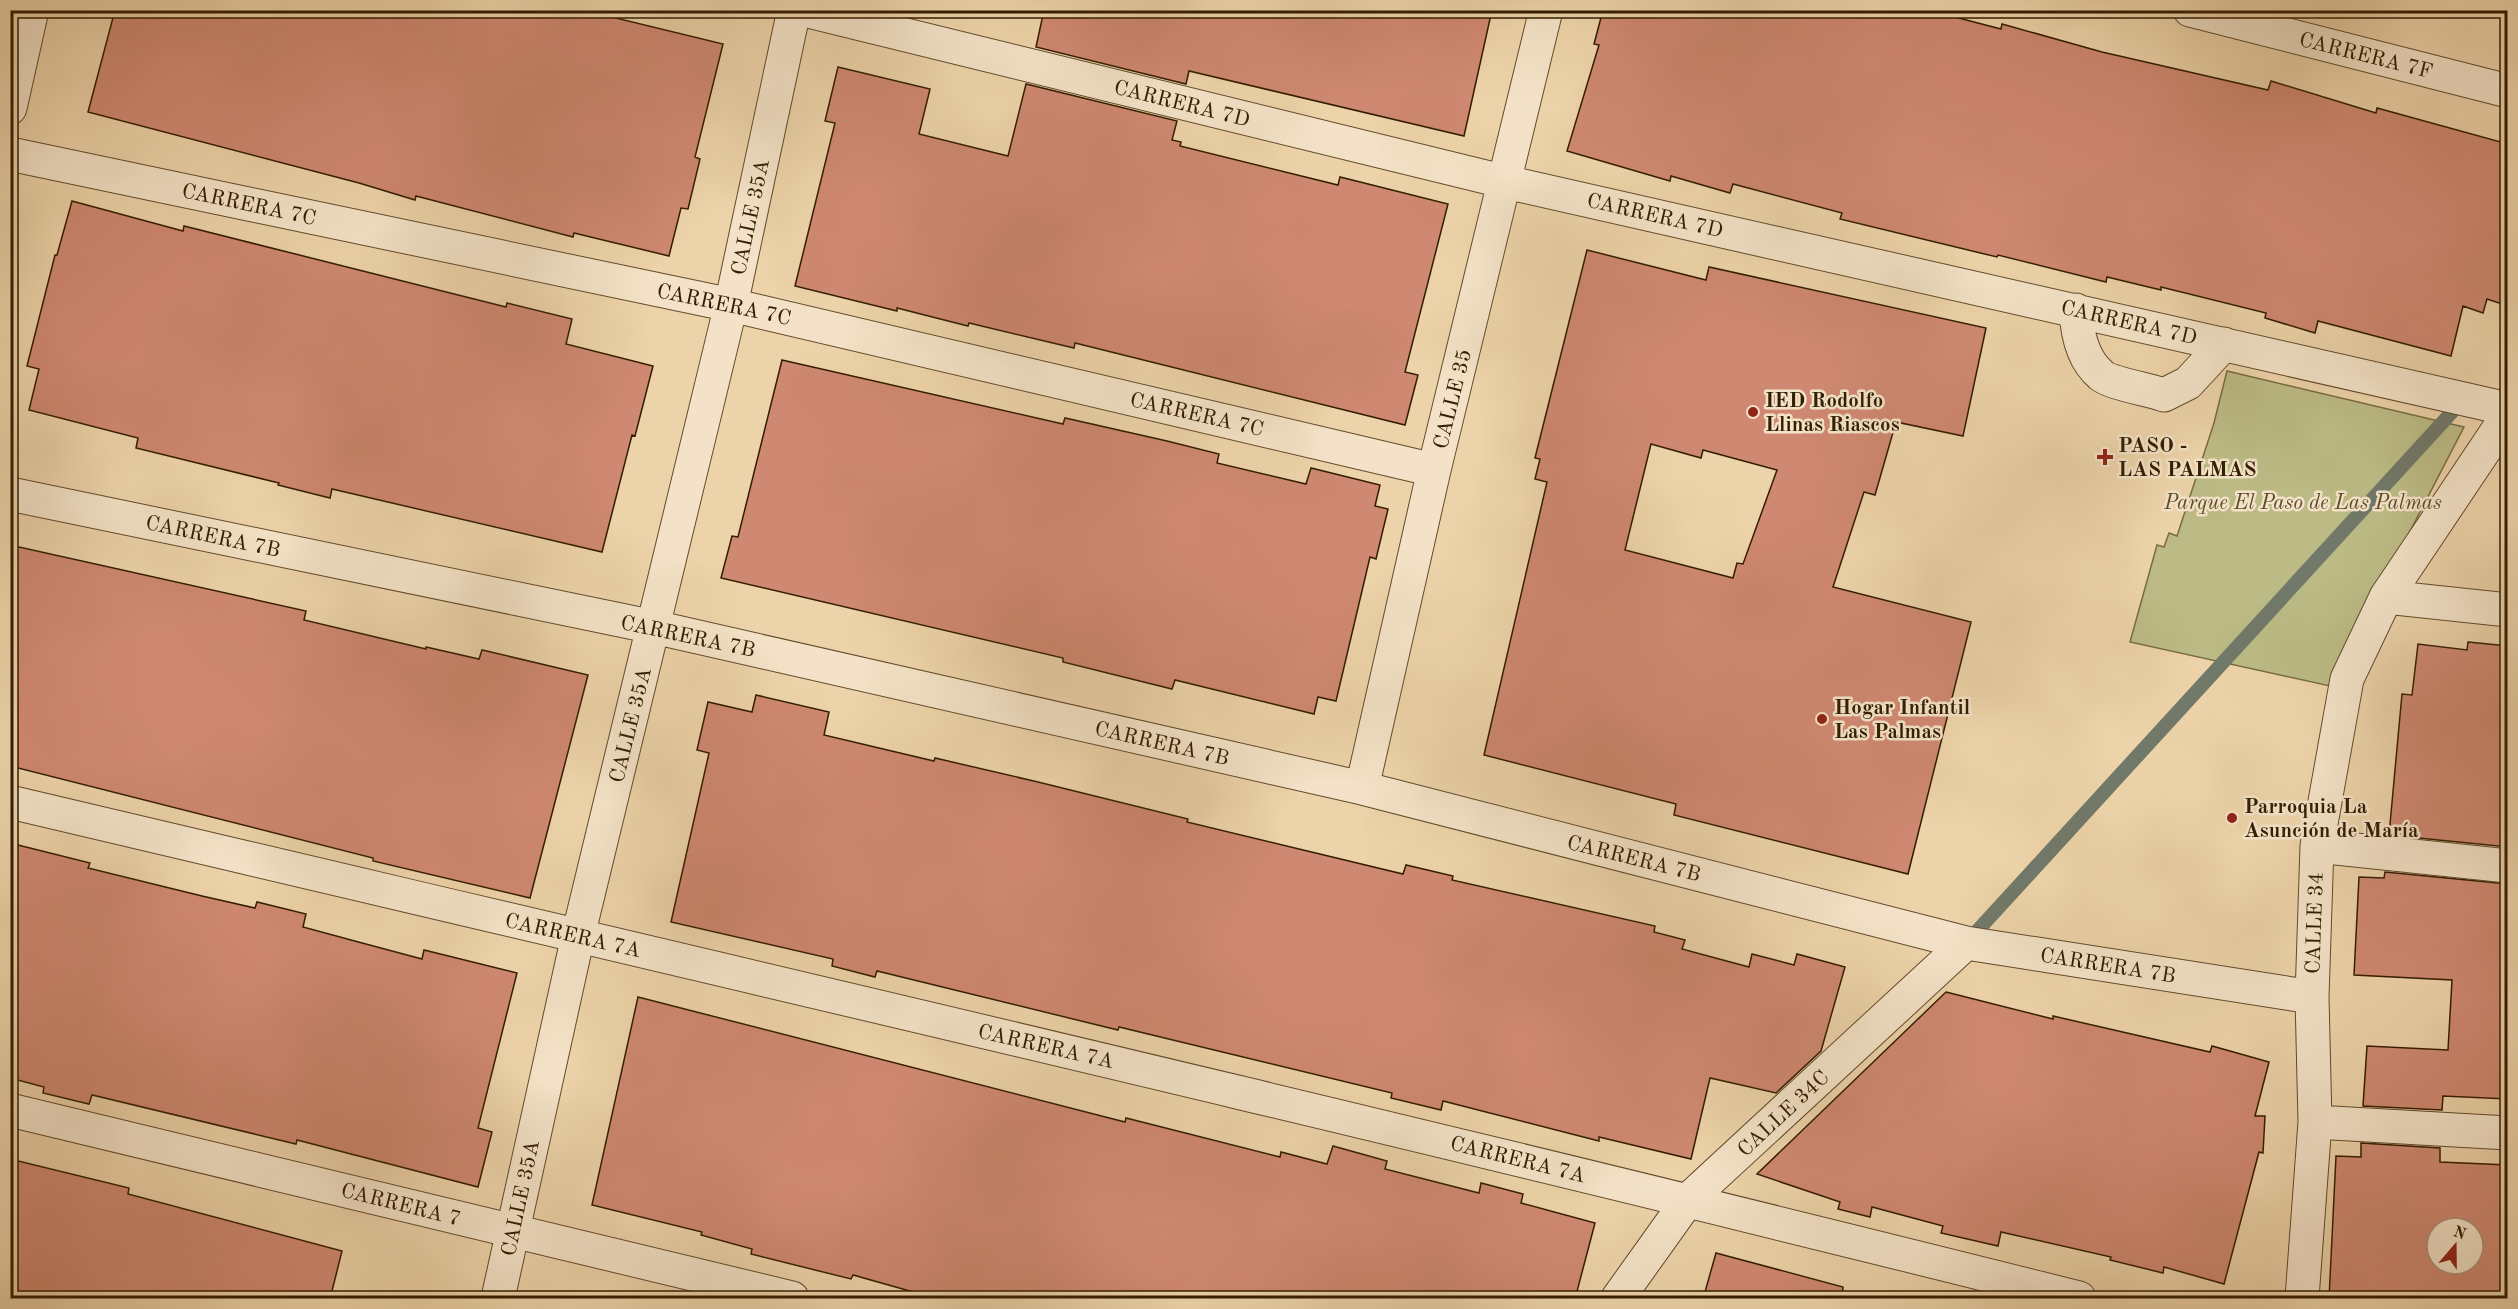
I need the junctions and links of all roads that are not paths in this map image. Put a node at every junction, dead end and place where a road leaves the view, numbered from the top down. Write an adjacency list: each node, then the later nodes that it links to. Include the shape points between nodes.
1 (32, 10): 7 (street)
2 (794, 10): 10 (street, CALLE 35A)
3 (804, 10): 9 (street, CARRERA 7D)
4 (1546, 10): 9 (street, CALLE 35)
5 (2190, 10): 6 (street, CARRERA 7F)
6 (2508, 91)
7 (10, 108)
8 (10, 154): 10 (street, CARRERA 7C)
9 (1506, 182): 11 (street, CARRERA 7D); 15 (street, CALLE 35)
10 (731, 305): 15 (street, CARRERA 7C); 19 (street, CALLE 35A)
11 (2076, 310): 12 (street, CARRERA 7D); 12 (street, via 2077,334 2101,376 2164,395 2188,383)
12 (2224, 344): 13 (street, CARRERA 7D)
13 (2508, 409)
14 (2508, 415): 17 (street, CALLE 34)
15 (1434, 470): 20 (street, CALLE 35)
16 (10, 494): 19 (street, CARRERA 7B)
17 (2386, 597): 18 (street); 22 (street, CALLE 34, via 2347,679)
18 (2508, 609)
19 (654, 627): 20 (street, CARRERA 7B); 24 (street, CALLE 35A)
20 (1362, 788): 25 (street, CARRERA 7B)
21 (10, 802): 24 (street, CARRERA 7A)
22 (2317, 846): 23 (street); 26 (street, CALLE 34)
23 (2508, 866)
24 (578, 936): 30 (street, CARRERA 7A); 31 (street, CALLE 35A)
25 (1966, 943): 26 (street, CARRERA 7B); 30 (street, CALLE 34C)
26 (2312, 998): 28 (street, CALLE 34)
27 (10, 1110): 31 (street, CARRERA 7)
28 (2315, 1122): 29 (street); 36 (street, CALLE 34)
29 (2508, 1133)
30 (1689, 1200): 34 (street, CALLE 34C); 35 (street, CARRERA 7A)
31 (512, 1231): 32 (street, CALLE 35A); 33 (street, CARRERA 7)
32 (498, 1299)
33 (792, 1299)
34 (1618, 1299)
35 (2079, 1299)
36 (2302, 1299)

